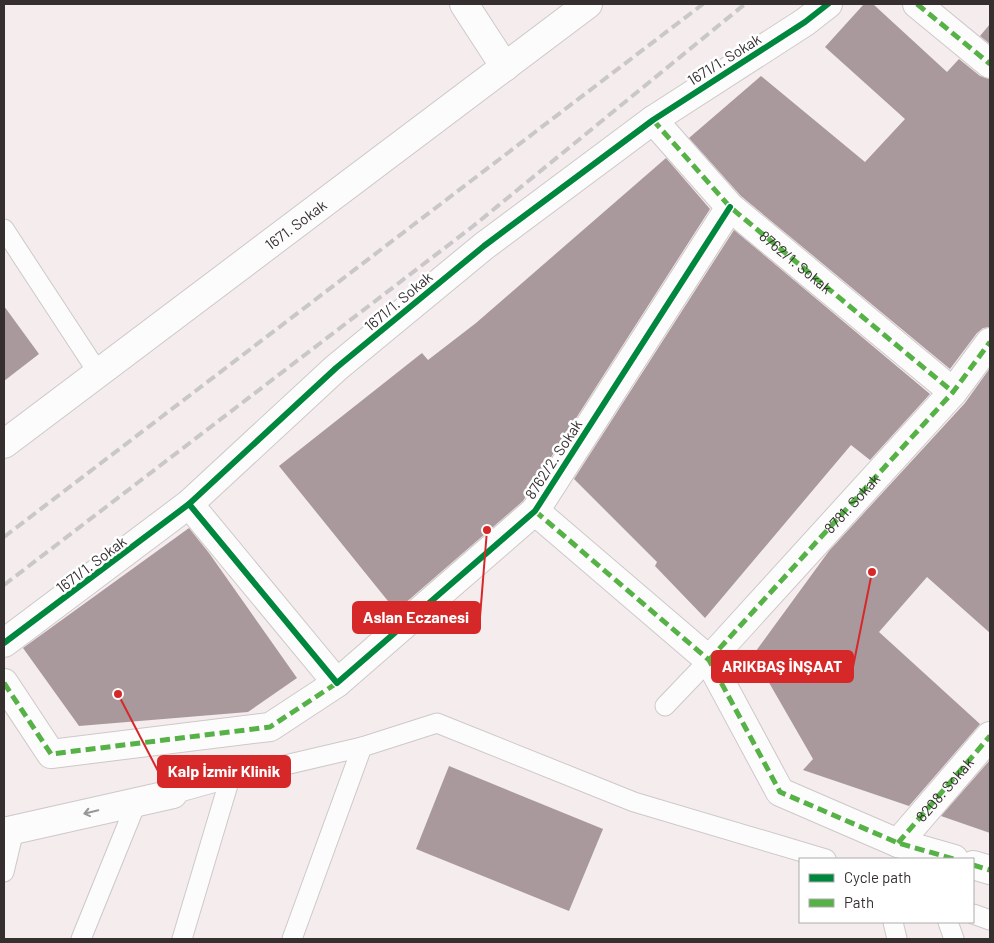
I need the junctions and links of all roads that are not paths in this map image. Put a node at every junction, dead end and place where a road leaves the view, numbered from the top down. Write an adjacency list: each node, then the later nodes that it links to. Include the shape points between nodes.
1 (464, 4): 6 (street)
2 (588, 4): 6 (street, 1671. Sokak)
3 (828, 4): 7 (street, 1671/1. Sokak)
4 (917, 4): 5 (street)
5 (990, 64)
6 (505, 67): 11 (street, 1671. Sokak)
7 (653, 120): 8 (street, 8762/1. Sokak); 14 (street, 1671/1. Sokak, via 469,258 336,368)
8 (730, 207): 12 (street, 8762/1. Sokak); 15 (street, 8762/2. Sokak)
9 (4, 229): 11 (lane)
10 (990, 342): 12 (street, 8781. Sokak)
11 (99, 374): 13 (street, 1671. Sokak)
12 (952, 392): 17 (street, 8781. Sokak)
13 (4, 444)
14 (189, 504): 16 (street, 1671/1. Sokak); 18 (street)
15 (534, 511): 17 (street); 18 (street, 8762/2. Sokak)
16 (4, 643)
17 (709, 660): 20 (lane); 27 (street, via 780,792)
18 (337, 682): 19 (street, 8762/2. Sokak, via 270,727 51,754)
19 (4, 683)
20 (666, 706)
21 (990, 736): 27 (street, 8208. Sokak)
22 (362, 746): 23 (lane); 28 (lane, via 438,723 634,802); 39 (lane)
23 (230, 778): 24 (lane); 38 (lane)
24 (173, 794): 25 (street)
25 (137, 801): 26 (street, one-way to 26); 37 (lane)
26 (9, 831): 32 (lane)
27 (898, 843): 29 (street)
28 (823, 858)
29 (950, 858)
30 (974, 865): 31 (street)
31 (990, 870)
32 (4, 872)
33 (974, 914): 34 (lane)
34 (990, 920)
35 (893, 923): 40 (lane)
36 (948, 923): 41 (lane)
37 (81, 939)
38 (182, 939)
39 (292, 939)
40 (897, 939)
41 (954, 939)

